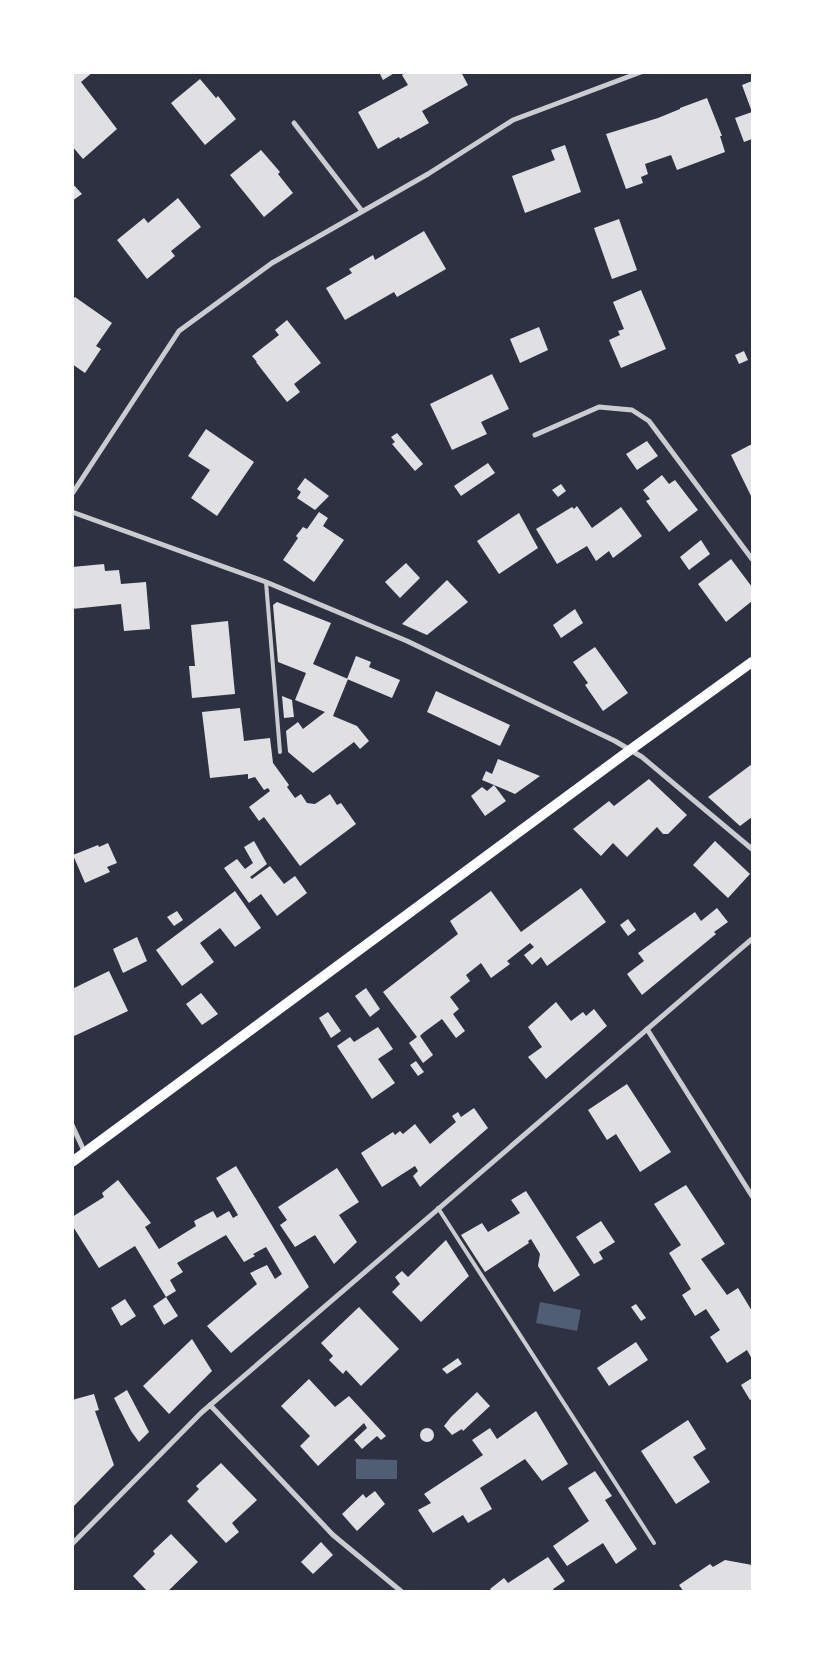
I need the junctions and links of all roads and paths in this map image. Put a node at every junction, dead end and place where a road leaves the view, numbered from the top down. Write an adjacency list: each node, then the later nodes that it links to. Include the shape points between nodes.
1 (642, 72): 3 (street, via 513,120)
2 (294, 123): 3 (street)
3 (362, 211): 5 (street, via 272,264 179,331)
4 (535, 435): 7 (street, via 599,407 632,410 649,421)
5 (72, 494)
6 (72, 512): 8 (street)
7 (752, 559)
8 (266, 582): 10 (street, via 407,641); 11 (lane)
9 (752, 662): 10 (main road)
10 (630, 750): 12 (street); 16 (main road)
11 (280, 752)
12 (752, 849)
13 (752, 939): 14 (street)
14 (647, 1029): 18 (street); 19 (street)
15 (72, 1125): 16 (street)
16 (85, 1153): 17 (main road)
17 (72, 1162)
18 (752, 1196)
19 (438, 1208): 20 (street); 21 (lane)
20 (210, 1405): 22 (street); 23 (street, via 334,1535)
21 (654, 1543)
22 (72, 1544)
23 (402, 1592)

